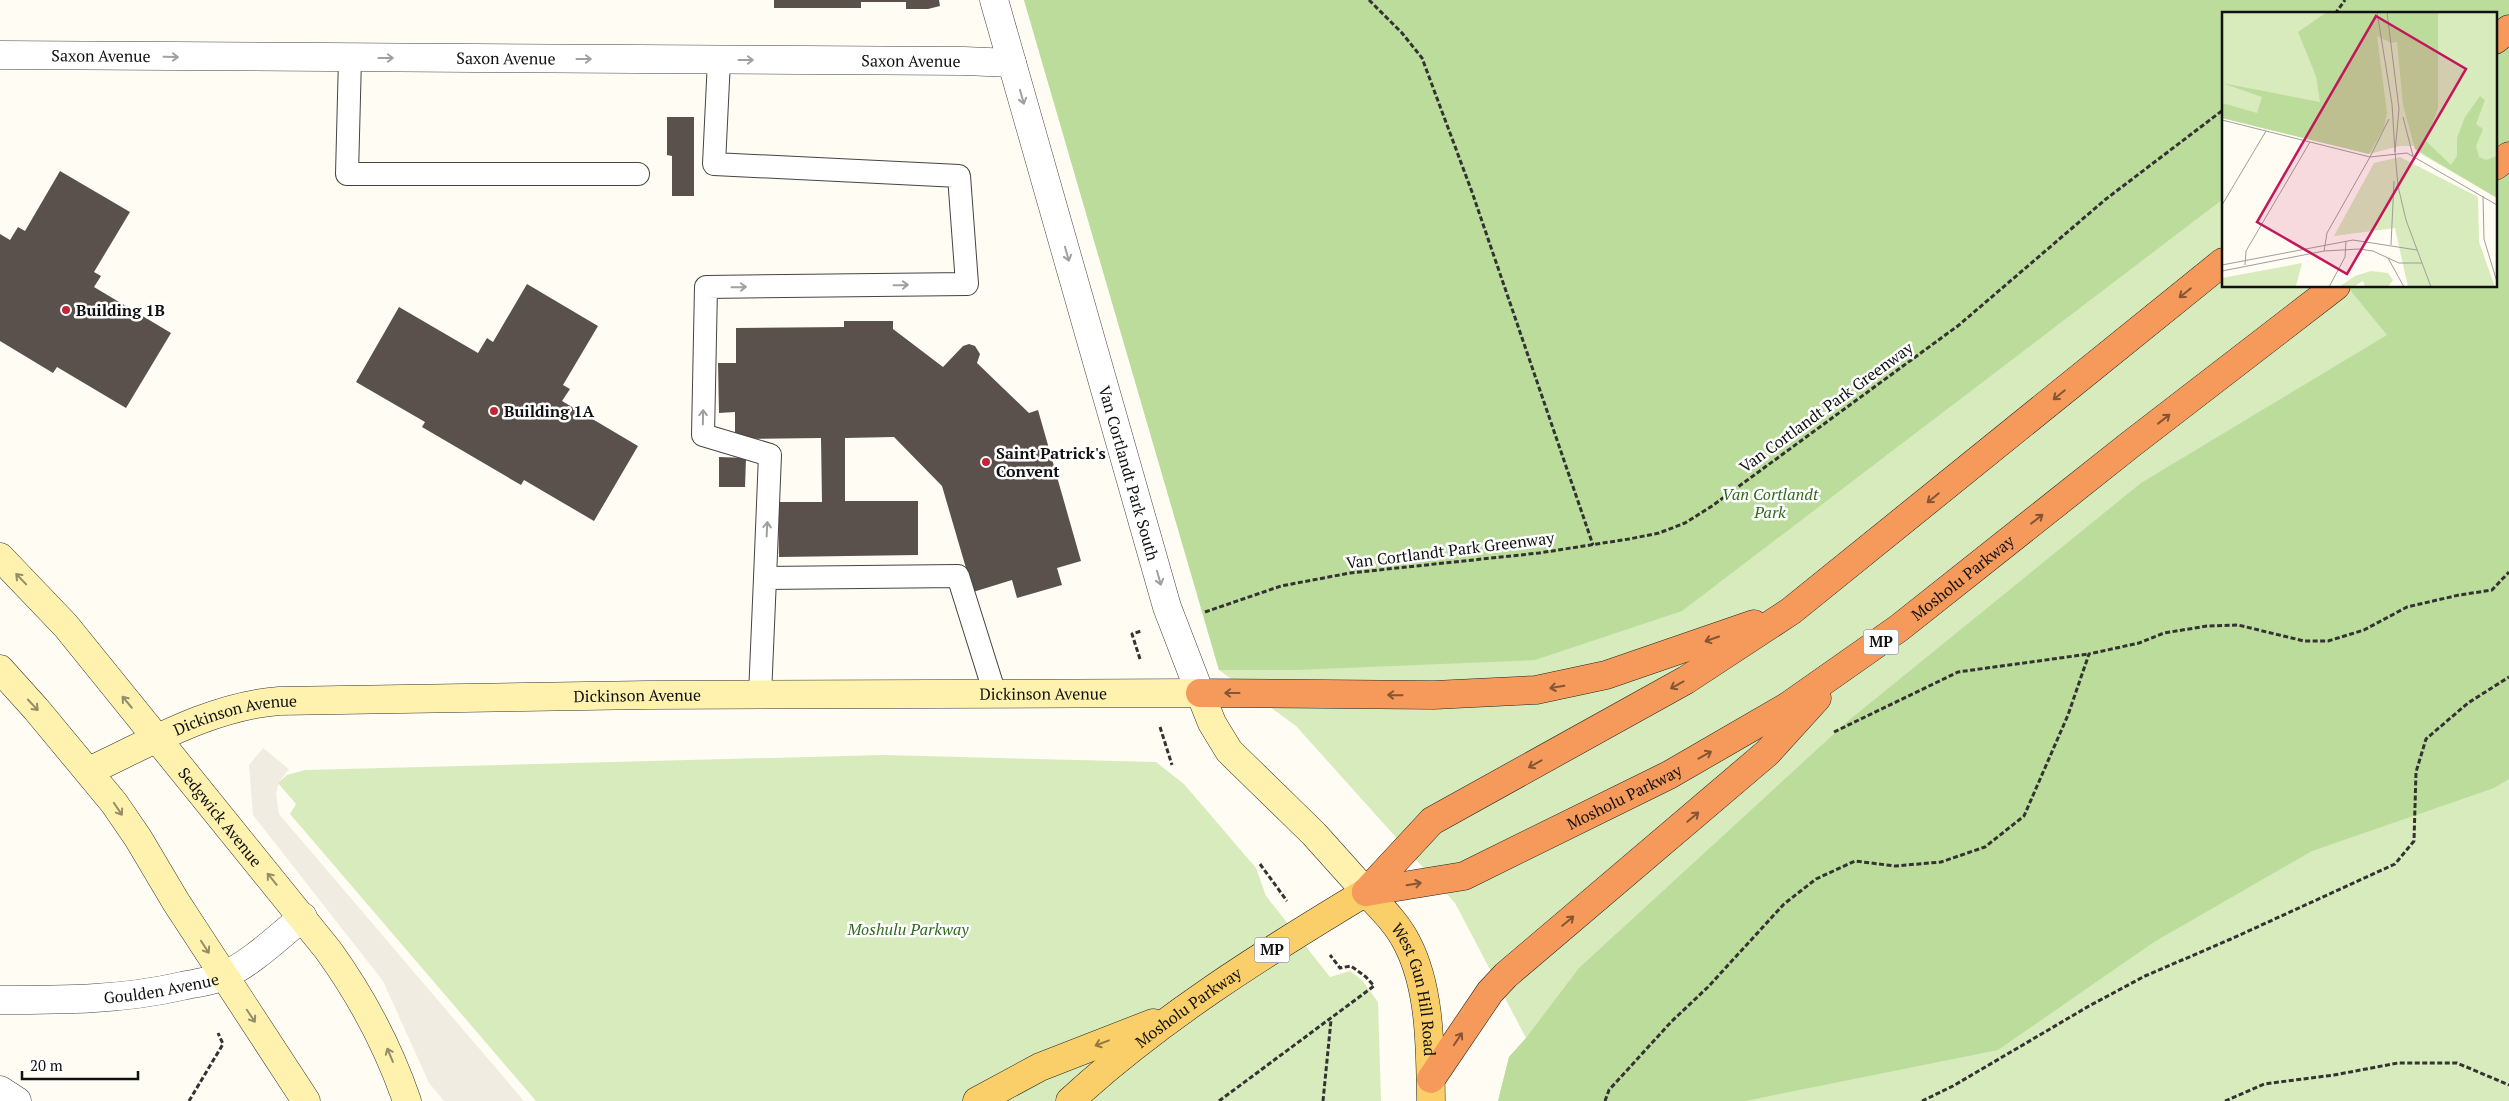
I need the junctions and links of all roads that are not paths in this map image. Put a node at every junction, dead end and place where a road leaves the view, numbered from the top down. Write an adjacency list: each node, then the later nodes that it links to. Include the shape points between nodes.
1 (994, 0): 7 (street, Van Cortlandt Park South)
2 (2509, 29): 3 (highway)
3 (2496, 39)
4 (0, 55): 5 (street, Saxon Avenue, one-way to 5)
5 (350, 58): 6 (street, Saxon Avenue, one-way to 6); 10 (lane, via 347,174)
6 (719, 60): 7 (street, Saxon Avenue, one-way to 7); 14 (lane, one-way to 6, via 770,454 703,435 706,287 967,284 959,176 714,164)
7 (1012, 63): 18 (street, Van Cortlandt Park South, one-way to 18, via 1168,607)
8 (2509, 156): 9 (highway)
9 (2496, 165)
10 (638, 174)
11 (2222, 263): 15 (highway, Mosholu Parkway / MP, one-way to 15)
12 (2333, 288): 17 (highway, Mosholu Parkway / MP, one-way to 12)
13 (0, 557): 21 (main road, Sedgwick Avenue, one-way to 13, via 66,626)
14 (765, 578): 19 (lane, via 958,576); 20 (lane)
15 (1791, 611): 18 (highway, one-way to 18, via 1606,675 1536,690 1434,695); 23 (highway, Mosholu Parkway / MP, one-way to 23, via 1686,680 1432,820)
16 (0, 669): 22 (main road, one-way to 22)
17 (1840, 672): 23 (highway, Mosholu Parkway / MP, one-way to 17, via 1464,876 1669,775 1729,742); 29 (highway, one-way to 17, via 1490,992 1506,975 1767,753)
18 (1200, 693): 19 (main road, Dickinson Avenue); 23 (main road, Van Cortlandt Park South, via 1212,723 1229,751 1321,841)
19 (995, 694): 20 (main road, Dickinson Avenue)
20 (760, 695): 21 (main road, Dickinson Avenue, via 279,701 243,706)
21 (158, 739): 22 (main road, Dickinson Avenue); 24 (main road, Sedgwick Avenue, one-way to 21)
22 (88, 771): 25 (main road, one-way to 25, via 138,838)
23 (1366, 892): 27 (main road, Mosholu Parkway / MP); 29 (main road, West Gun Hill Road, via 1398,928 1415,965 1426,1011)
24 (303, 917): 25 (street, Goulden Avenue); 32 (main road, Sedgwick Avenue, one-way to 24, via 380,1033 361,998)
25 (224, 975): 26 (street, Goulden Avenue, via 155,992 103,999); 31 (main road, one-way to 31)
26 (0, 1000)
27 (1180, 1012): 33 (main road, one-way to 33, via 1040,1067); 34 (main road, Mosholu Parkway / MP)
28 (0, 1090): 30 (street)
29 (1431, 1090)
30 (17, 1101)
31 (306, 1101)
32 (407, 1101)
33 (977, 1101)
34 (1070, 1101)

